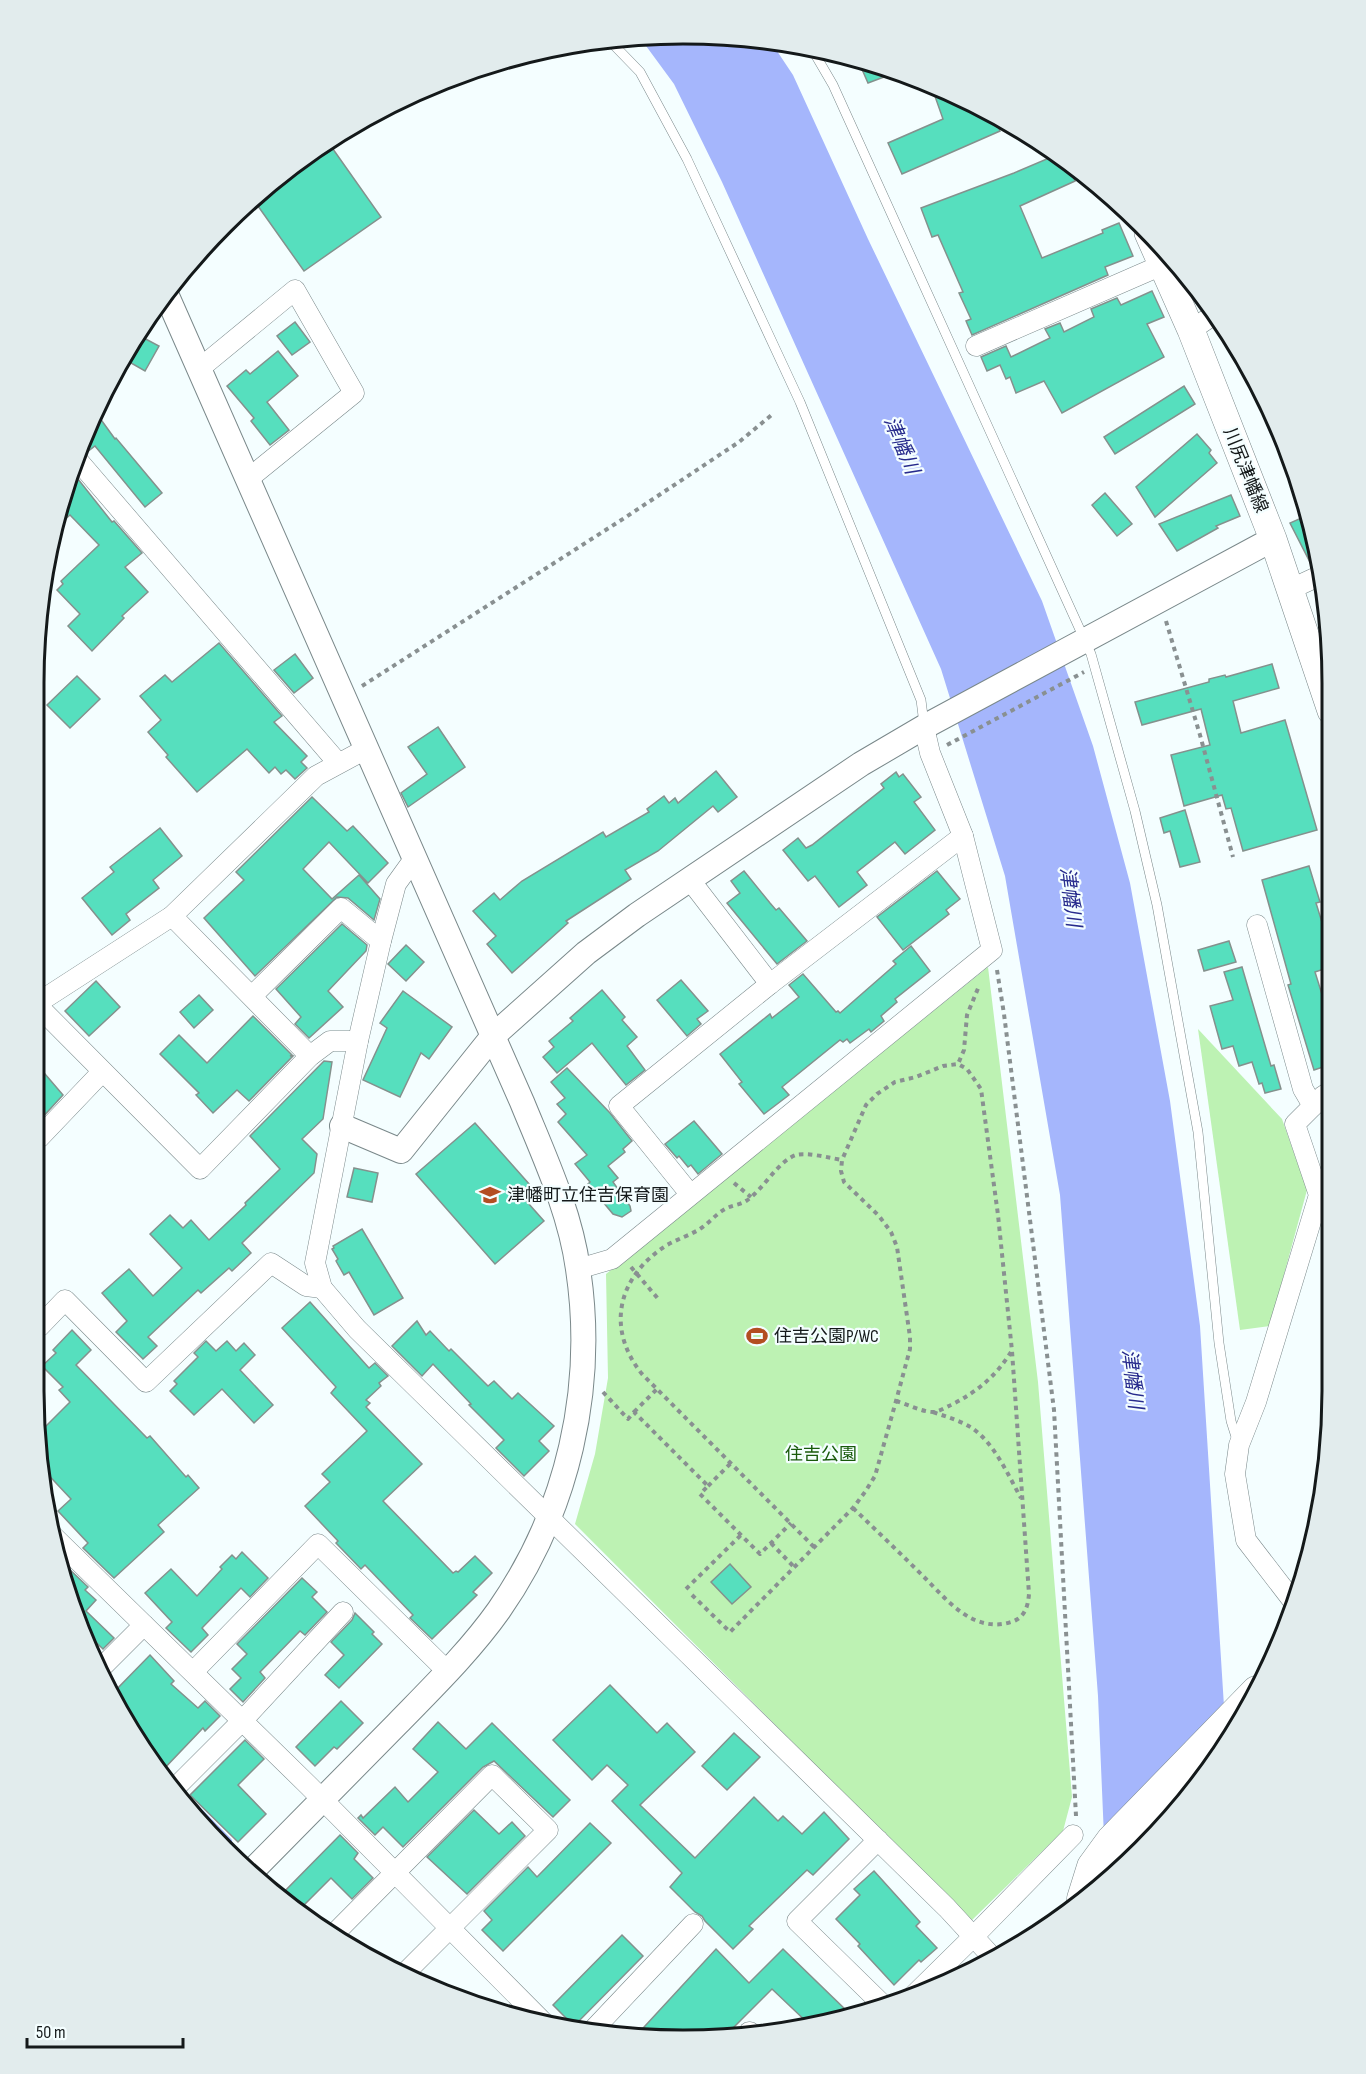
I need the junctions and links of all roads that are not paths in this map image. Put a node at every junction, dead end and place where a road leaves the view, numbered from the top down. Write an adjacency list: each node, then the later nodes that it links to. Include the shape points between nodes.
1 (616, 47): 17 (lane, via 640,72 687,159 800,402)
2 (817, 58): 15 (lane, via 1076,617)
3 (1157, 254): 4 (main road, 川尻津幡線)
4 (1162, 265): 7 (main road, 川尻津幡線); 8 (street)
5 (170, 302): 9 (street)
6 (1208, 319): 7 (street)
7 (1191, 330): 12 (main road, 川尻津幡線)
8 (976, 346)
9 (199, 369): 11 (street); 11 (street, via 295,290 354,393)
10 (82, 465): 19 (street)
11 (248, 479): 18 (street)
12 (1273, 539): 14 (main road, 川尻津幡線); 15 (street)
13 (1313, 579): 14 (street)
14 (1291, 589): 16 (main road, 川尻津幡線)
15 (1081, 642): 17 (street); 42 (lane, via 1092,654 1157,905 1198,1132 1219,1343 1231,1421)
16 (1322, 684)
17 (930, 723): 20 (street, via 930,753); 22 (street)
18 (366, 749): 19 (street); 21 (street)
19 (338, 763): 23 (street, via 316,776)
20 (963, 836): 26 (street); 38 (street, via 992,950)
21 (414, 859): 25 (street, via 396,884); 30 (street)
22 (690, 880): 26 (street); 30 (street, via 586,953)
23 (172, 916): 27 (street); 28 (street)
24 (1257, 926): 35 (street, via 1303,1089)
25 (381, 941): 27 (street, via 341,908); 31 (street)
26 (770, 984): 38 (street, via 619,1106)
27 (252, 996): 32 (street)
28 (44, 1002)
29 (44, 1010): 33 (street)
30 (493, 1036): 36 (street, via 401,1151); 39 (street, via 550,1170)
31 (358, 1041): 32 (street, via 330,1041); 36 (street)
32 (310, 1056): 33 (street, via 200,1169)
33 (102, 1072): 37 (street)
34 (1322, 1098): 35 (street)
35 (1313, 1106): 42 (street, via 1296,1124 1319,1196 1256,1402)
36 (342, 1126): 40 (street, via 315,1263)
37 (44, 1133)
38 (690, 1194): 39 (street, via 612,1259)
39 (578, 1269): 43 (street, via 584,1328 581,1387 567,1467)
40 (322, 1288): 41 (street, via 306,1286 271,1263 146,1382 65,1300); 43 (street, via 357,1329)
41 (44, 1323)
42 (1239, 1445): 45 (street, via 1235,1474 1246,1540)
43 (549, 1516): 49 (street, via 504,1602); 56 (street)
44 (64, 1551): 47 (street)
45 (1289, 1596)
46 (343, 1612): 52 (street)
47 (144, 1624): 48 (street); 50 (street)
48 (105, 1664)
49 (447, 1671): 50 (street, via 318,1544); 54 (street)
50 (192, 1672): 52 (street)
51 (1234, 1715): 59 (highway, via 1112,1841 1094,1866)
52 (242, 1721): 53 (street); 54 (street)
53 (179, 1784)
54 (322, 1800): 57 (street); 58 (street)
55 (1073, 1835): 63 (street)
56 (878, 1840): 63 (street); 67 (street, via 797,1921)
57 (256, 1867)
58 (395, 1872): 61 (street); 61 (street, via 492,1775 548,1830); 62 (street)
59 (1085, 1888)
60 (693, 1924): 69 (street)
61 (450, 1928): 65 (street); 68 (street)
62 (338, 1930)
63 (974, 1938): 64 (street); 66 (street)
64 (988, 1953)
65 (409, 1969)
66 (928, 1982)
67 (878, 2000)
68 (534, 2013)
69 (598, 2025)

